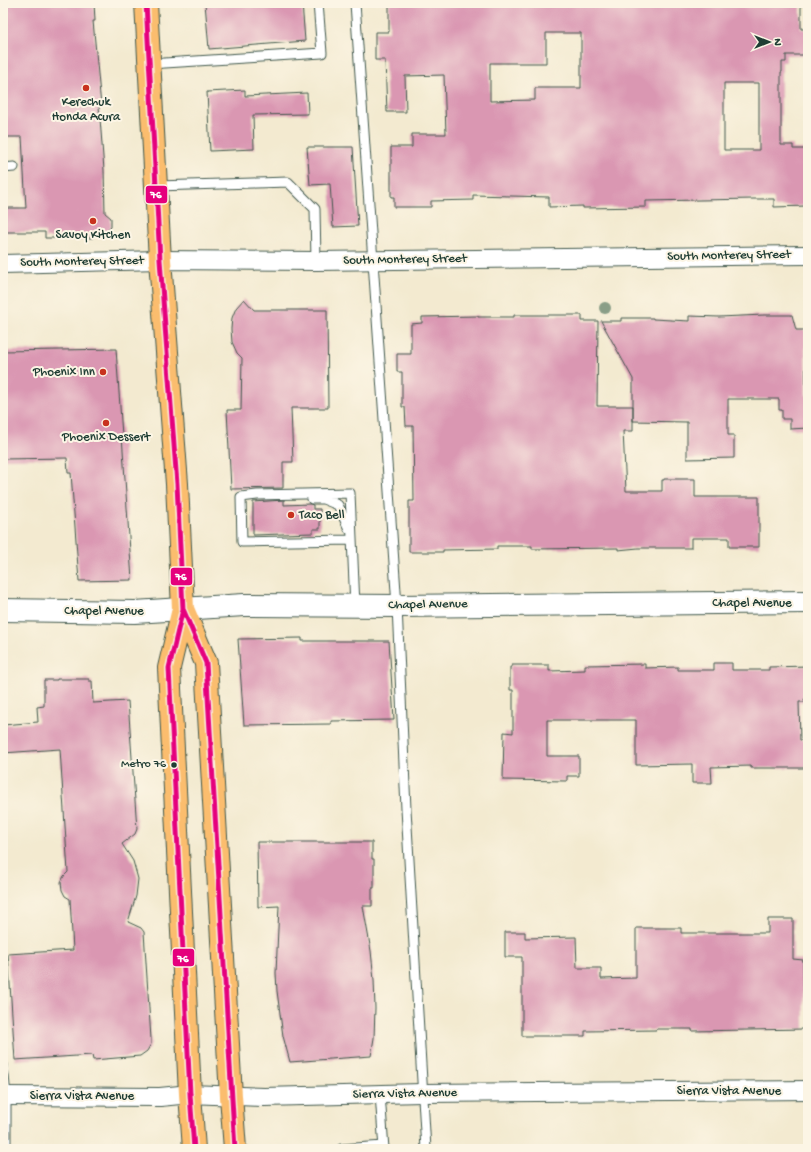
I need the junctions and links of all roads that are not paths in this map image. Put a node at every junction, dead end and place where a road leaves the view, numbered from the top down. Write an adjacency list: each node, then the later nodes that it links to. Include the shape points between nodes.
1 (146, 3): 4 (main road)
2 (318, 3): 4 (lane, via 322,53)
3 (355, 3): 11 (lane)
4 (149, 64): 7 (main road)
5 (14, 167): 6 (lane)
6 (3, 168)
7 (157, 186): 9 (main road); 10 (lane, via 288,182 314,209)
8 (808, 255): 11 (street, South Monterey Street)
9 (160, 260): 10 (street, South Monterey Street); 12 (street, South Monterey Street); 18 (main road)
10 (316, 261): 11 (street, South Monterey Street)
11 (372, 261): 17 (lane)
12 (3, 264)
13 (241, 497): 14 (lane, via 257,501 323,499 338,505); 14 (lane, via 350,493); 14 (lane, via 242,542)
14 (352, 537): 16 (lane)
15 (808, 602): 17 (street, Chapel Avenue)
16 (355, 606): 17 (street, Chapel Avenue); 18 (street, Chapel Avenue, via 244,605)
17 (397, 606): 22 (lane)
18 (183, 609): 19 (street, Chapel Avenue, via 135,612); 23 (main road, via 169,668); 26 (main road, via 206,663)
19 (3, 610)
20 (3, 1065): 25 (lane)
21 (808, 1090): 22 (street, Sierra Vista Avenue)
22 (422, 1093): 24 (street, Sierra Vista Avenue); 32 (lane)
23 (190, 1094): 25 (street, Sierra Vista Avenue); 26 (street, Sierra Vista Avenue); 29 (main road)
24 (380, 1094): 26 (street, Sierra Vista Avenue, via 264,1098); 27 (lane)
25 (4, 1096): 28 (lane)
26 (231, 1096): 30 (main road)
27 (384, 1147): 31 (lane)
28 (6, 1149)
29 (194, 1149)
30 (235, 1149)
31 (341, 1149)
32 (426, 1149)

